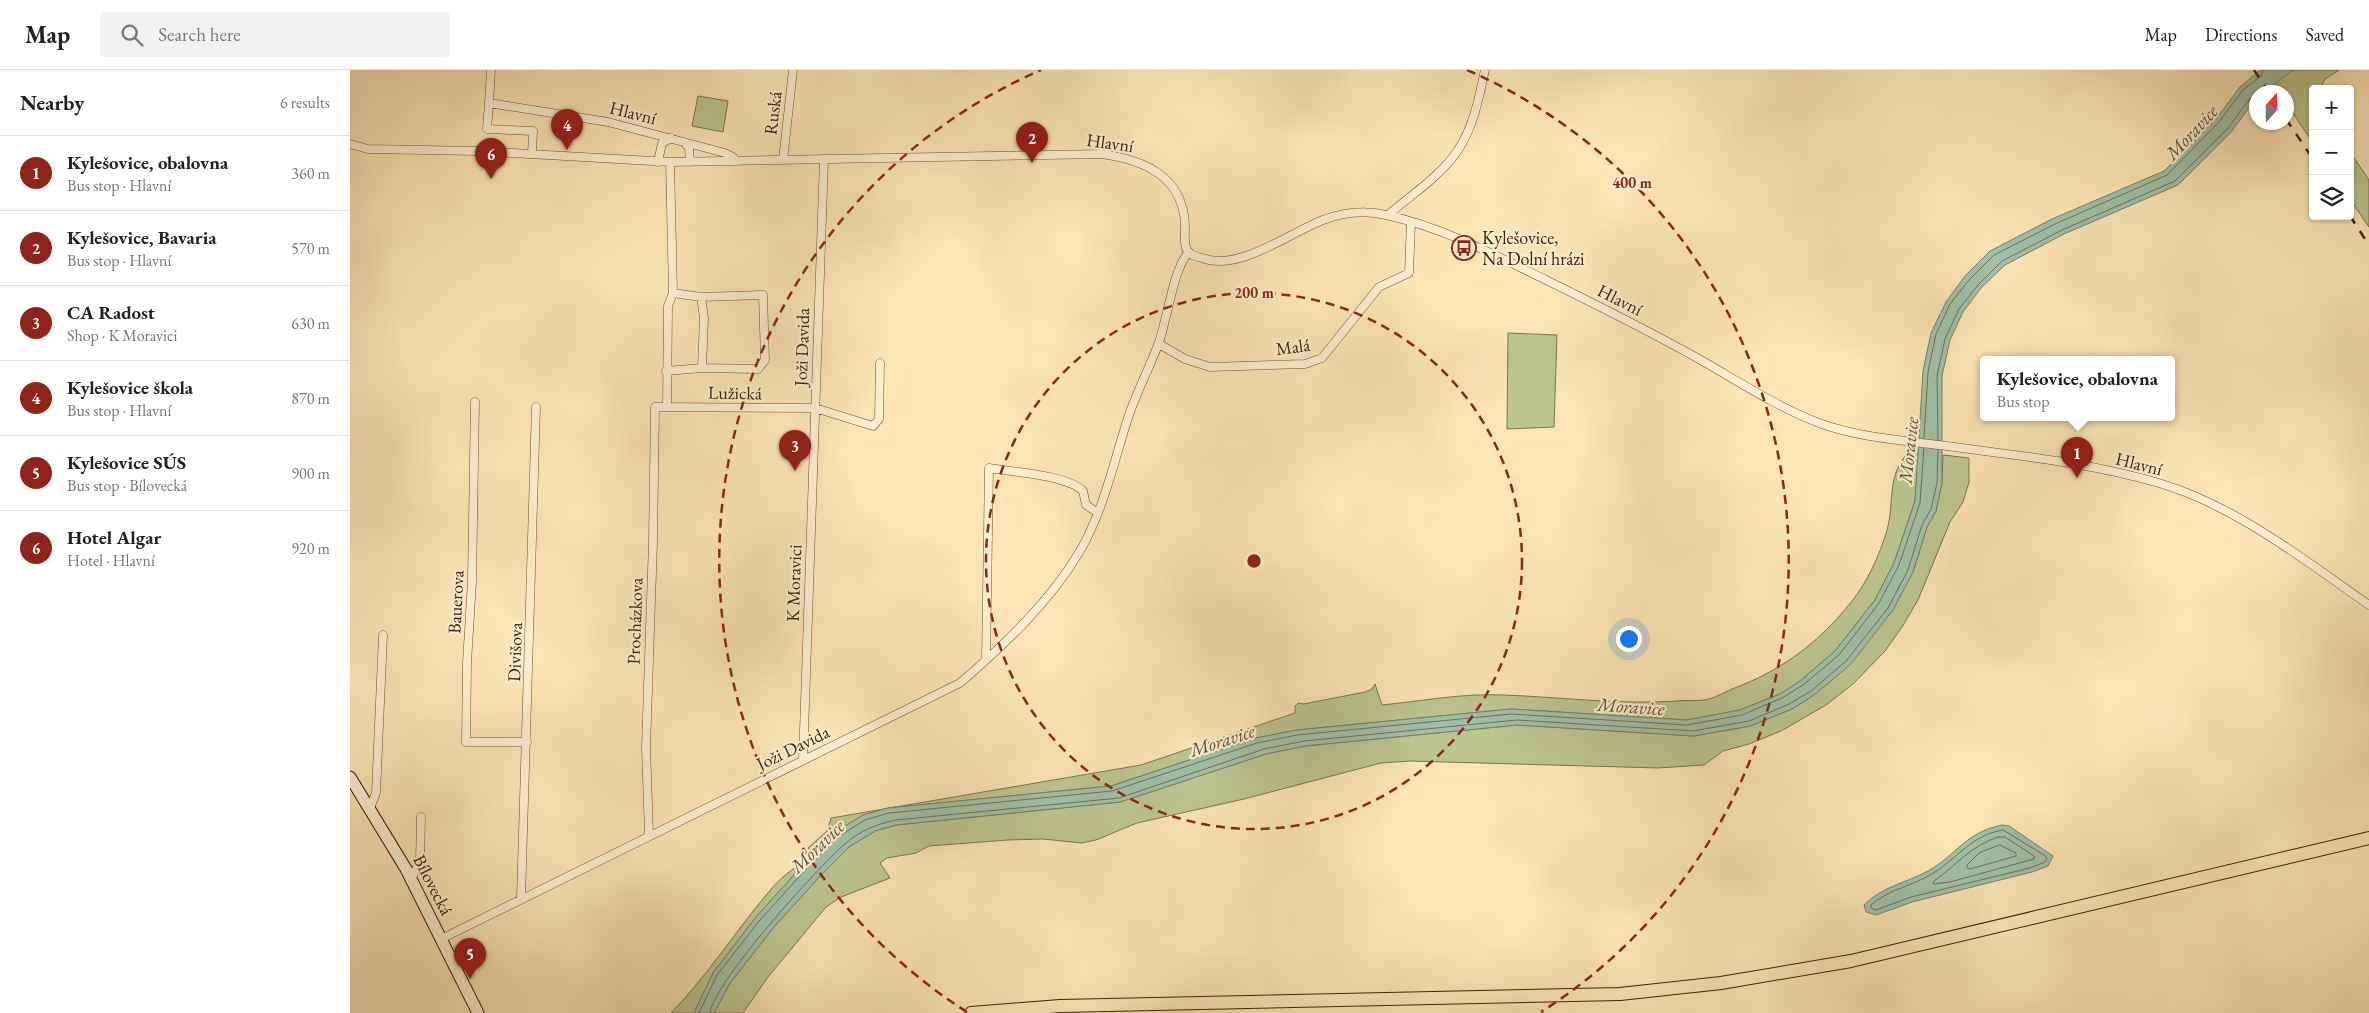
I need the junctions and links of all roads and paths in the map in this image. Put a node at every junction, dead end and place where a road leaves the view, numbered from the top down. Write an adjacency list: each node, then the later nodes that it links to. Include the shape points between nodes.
1 (491, 70): 4 (street)
2 (793, 70): 10 (street, Ruská)
3 (1485, 70): 15 (street, via 1474,116 1458,150 1445,166)
4 (489, 103): 5 (street, Hlavní, via 591,118); 8 (street, via 487,129 533,131)
5 (672, 138): 6 (street, Hlavní); 12 (street, via 662,143)
6 (682, 141): 11 (street, Hlavní, via 725,152); 14 (street, via 689,148)
7 (350, 144): 8 (street, Hlavní, via 368,149)
8 (532, 154): 12 (street, Hlavní)
9 (824, 159): 10 (street, Hlavní); 17 (street, Hlavní, via 1078,153 1121,157 1152,168 1176,191 1184,211 1185,245); 28 (street, Joži Davida)
10 (783, 160): 11 (street, Hlavní)
11 (736, 161): 14 (street, Hlavní)
12 (658, 162): 13 (street, Hlavní)
13 (670, 162): 14 (street, Hlavní); 18 (street)
14 (690, 162)
15 (1388, 215): 16 (street, Hlavní); 17 (street, Hlavní, via 1359,213 1335,216 1257,252 1230,260 1209,260)
16 (1411, 222): 20 (street, Malá, via 1409,273 1379,287 1322,358 1305,364 1220,368 1185,359); 30 (street, Hlavní, via 1489,252 1610,312 1790,410 1843,430 2109,472 2158,483 2196,497 2234,515)
17 (1189, 252): 20 (street, Joži Davida, via 1180,266)
18 (673, 293): 19 (street); 23 (street, via 668,306)
19 (701, 297): 22 (street, via 704,318); 22 (street, via 763,295 765,360 758,369)
20 (1159, 344): 29 (street, Joži Davida, via 1130,412)
21 (880, 363): 28 (street, Joži Davida, via 879,420 875,425)
22 (702, 368): 23 (street)
23 (666, 371): 27 (street)
24 (475, 402): 33 (street, Bauerova, via 466,742)
25 (536, 407): 33 (street, Divišova)
26 (654, 407): 27 (street, Lužická); 38 (street, Procházkova, via 654,542 646,747)
27 (667, 407): 28 (street, Lužická)
28 (815, 408): 34 (street, K Moravici)
29 (1098, 512): 32 (street, Joži Davida, via 1080,551 1056,586); 32 (street, via 1086,505 1083,491 1074,485 1049,477 989,468)
30 (2369, 605)
31 (383, 634): 36 (street, via 376,793)
32 (986, 660): 34 (street, Joži Davida, via 960,683)
33 (527, 742): 41 (street, Divišova)
34 (803, 760): 38 (street, Joži Davida)
35 (350, 777): 36 (main road, Bílovecká)
36 (370, 808): 40 (main road, Bílovecká)
37 (421, 817): 40 (street, via 420,862)
38 (649, 836): 41 (street, Joži Davida)
39 (2369, 838): 44 (main road, via 1851,961 1721,983 1620,994 1060,1006)
40 (411, 879): 42 (main road, Bílovecká)
41 (521, 898): 42 (street, Joži Davida)
42 (441, 939): 43 (main road, Bílovecká)
43 (478, 1013)
44 (971, 1013)

